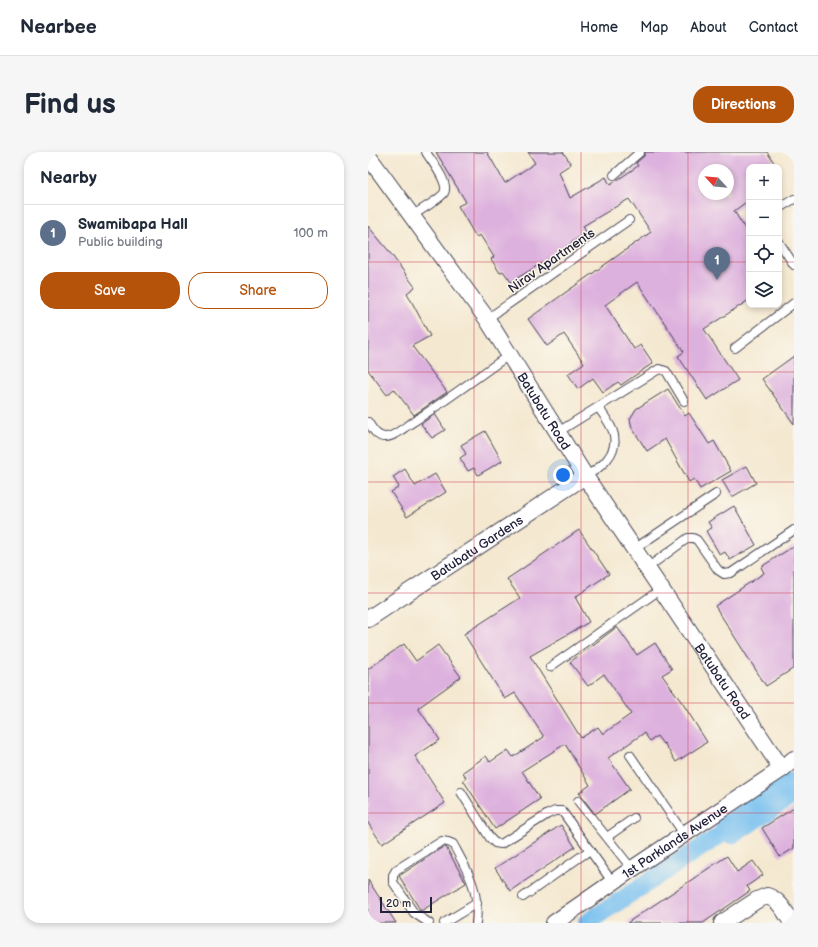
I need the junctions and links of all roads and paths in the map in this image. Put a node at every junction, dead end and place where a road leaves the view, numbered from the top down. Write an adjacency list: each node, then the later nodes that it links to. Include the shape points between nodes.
1 (426, 152): 7 (lane, via 444,180 446,188 444,194)
2 (640, 152): 4 (lane)
3 (368, 156): 7 (street, Batubatu Road)
4 (614, 175)
5 (794, 199): 6 (lane)
6 (782, 206)
7 (412, 216): 12 (street, Batubatu Road)
8 (629, 220): 12 (lane, Nirav Apartments)
9 (782, 247): 10 (lane)
10 (794, 265)
11 (794, 303): 13 (lane)
12 (487, 319): 14 (street, Batubatu Road)
13 (735, 348)
14 (509, 355): 17 (lane, via 388,438 377,434); 18 (street, Batubatu Road)
15 (684, 401): 16 (lane, via 666,371 658,369)
16 (598, 407): 18 (lane); 19 (lane, via 610,424 614,436 612,450 596,471)
17 (368, 422)
18 (558, 432): 19 (street, Batubatu Road)
19 (585, 476): 22 (street, Batubatu Road); 25 (street, Batubatu Gardens)
20 (716, 494): 22 (lane)
21 (794, 530): 23 (lane, via 731,573 724,574 718,570 693,538 688,538)
22 (634, 549): 23 (street, Batubatu Road)
23 (647, 568): 24 (street, Batubatu Road)
24 (661, 589): 26 (lane); 28 (street, Batubatu Road)
25 (368, 619)
26 (550, 667)
27 (630, 755): 32 (lane)
28 (788, 764): 32 (street, 1st Parklands Avenue)
29 (462, 792): 34 (lane, via 495,843 501,844 548,814 562,811)
30 (578, 801): 33 (lane)
31 (634, 818): 33 (lane)
32 (684, 834): 35 (street, 1st Parklands Avenue)
33 (607, 837): 35 (lane)
34 (590, 850): 36 (lane); 37 (lane)
35 (632, 869): 36 (street, 1st Parklands Avenue)
36 (613, 883): 42 (street, 1st Parklands Avenue)
37 (523, 897)
38 (477, 903): 39 (lane, via 473,882 453,844 442,841 396,870 393,875 393,882 414,913); 40 (lane); 41 (lane)
39 (429, 923)
40 (444, 923)
41 (476, 923)
42 (554, 923)
43 (722, 923): 44 (street, via 767,896 774,898)
44 (792, 923)

